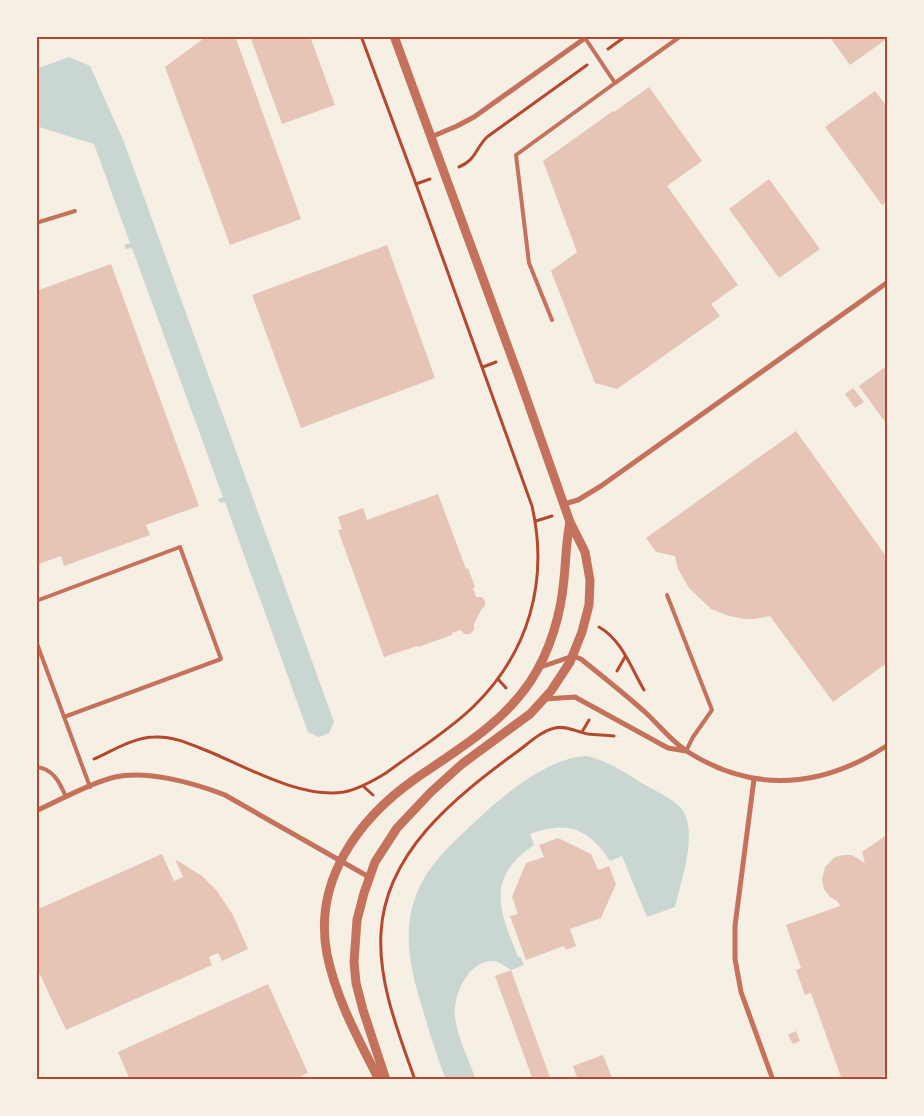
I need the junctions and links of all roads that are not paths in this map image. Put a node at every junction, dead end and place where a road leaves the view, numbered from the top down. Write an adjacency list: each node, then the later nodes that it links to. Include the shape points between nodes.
1 (394, 36): 5 (street)
2 (681, 36): 4 (lane)
3 (586, 37): 4 (lane); 5 (street, via 474,117)
4 (615, 83): 9 (lane, via 516,155 529,263)
5 (431, 137): 10 (street)
6 (75, 211): 7 (lane)
7 (36, 223)
8 (888, 282): 10 (street, via 601,486 578,500)
9 (552, 320)
10 (564, 504): 11 (street)
11 (570, 522): 15 (street, via 589,570 589,605); 16 (street, via 558,616)
12 (666, 595): 20 (lane, via 712,710)
13 (36, 601): 18 (lane, via 180,548 221,659)
14 (36, 641): 18 (lane)
15 (573, 656): 16 (street); 17 (street); 20 (street, via 610,682)
16 (538, 668): 26 (street, via 516,700 491,725 408,784 376,812 357,833)
17 (544, 699): 20 (street, via 575,697 668,748); 27 (street, via 522,720 462,764 409,814 388,840)
18 (64, 717): 23 (lane)
19 (888, 745): 22 (street, via 857,764 830,774 790,780)
20 (686, 751): 22 (street, via 724,771)
21 (36, 767): 24 (lane, via 55,777)
22 (754, 779): 30 (street, via 735,926 735,959 741,992)
23 (90, 787): 24 (street); 26 (street, via 122,776 164,778 200,786 239,803)
24 (66, 797): 25 (street)
25 (36, 811)
26 (340, 861): 27 (street); 28 (street, via 326,914 327,954 345,1010)
27 (369, 877): 29 (street, via 357,920 354,962 359,997)
28 (379, 1080)
29 (386, 1080)
30 (773, 1080)

